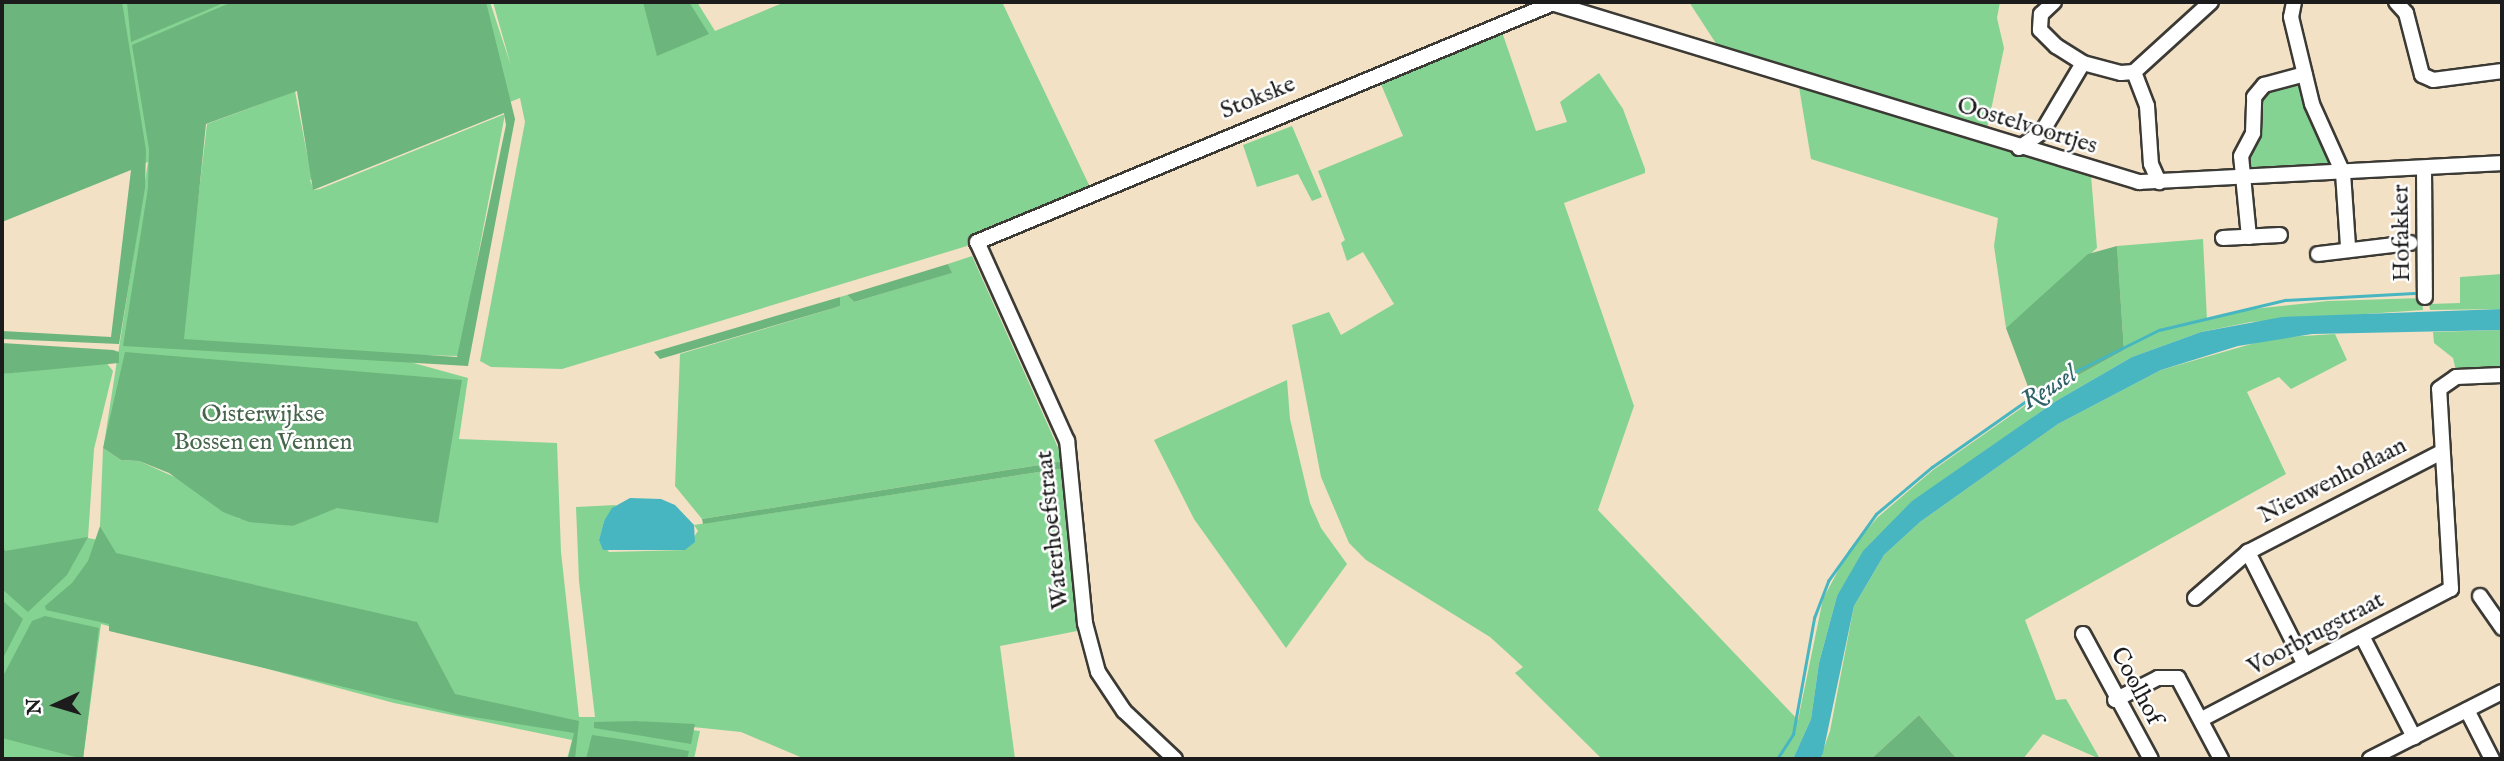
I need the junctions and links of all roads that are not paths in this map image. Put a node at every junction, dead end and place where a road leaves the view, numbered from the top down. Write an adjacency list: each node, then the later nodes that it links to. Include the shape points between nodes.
1 (2053, 2): 6 (street, via 2041,14 2040,30)
2 (2210, 2): 8 (street)
3 (2294, 2): 9 (street, via 2291,17)
4 (2396, 2): 7 (street, via 2406,13 2422,75 2433,80)
5 (1555, 3): 10 (street, Oostelvoortjes); 19 (street, Stokske)
6 (2082, 63): 8 (street, via 2121,74); 10 (street, via 2042,132)
7 (2502, 71)
8 (2133, 72): 15 (street, via 2147,106 2151,164)
9 (2305, 74): 13 (street, via 2312,104); 14 (street, via 2264,85 2255,97 2253,133 2241,156)
10 (2019, 148): 15 (street, Oostelvoortjes, via 2120,179)
11 (2502, 163): 12 (street, Oostelvoortjes)
12 (2424, 168): 13 (street, Oostelvoortjes); 23 (street, Hofakker)
13 (2343, 173): 14 (street, Oostelvoortjes); 21 (street)
14 (2244, 178): 15 (street, Oostelvoortjes); 17 (street)
15 (2159, 182)
16 (2280, 235): 17 (street)
17 (2249, 237): 18 (street)
18 (2223, 238)
19 (977, 242): 38 (street, Waterhoefstraat, via 1067,441 1085,623 1096,665 1124,711)
20 (2410, 243): 21 (street)
21 (2348, 247): 22 (street, via 2343,253)
22 (2318, 254)
23 (2426, 297)
24 (2502, 375): 25 (street, via 2456,377 2439,389)
25 (2442, 452): 26 (street, Nieuwenhoflaan); 31 (street, Voorbrugstraat, via 2454,580 2451,589)
26 (2248, 552): 28 (street); 32 (street, Nieuwenhoflaan)
27 (2480, 596): 29 (street)
28 (2195, 598)
29 (2502, 628)
30 (2083, 634): 34 (street, Coolhof)
31 (2362, 636): 32 (street, Voorbrugstraat); 37 (street)
32 (2305, 666): 36 (street, Voorbrugstraat)
33 (2502, 692): 35 (street)
34 (2115, 700): 36 (street, via 2158,678 2178,678); 39 (street, Coolhof)
35 (2467, 710): 37 (street); 42 (street)
36 (2202, 719): 40 (street)
37 (2414, 737): 41 (street)
38 (1175, 759)
39 (2151, 759)
40 (2221, 759)
41 (2370, 759)
42 (2492, 759)

